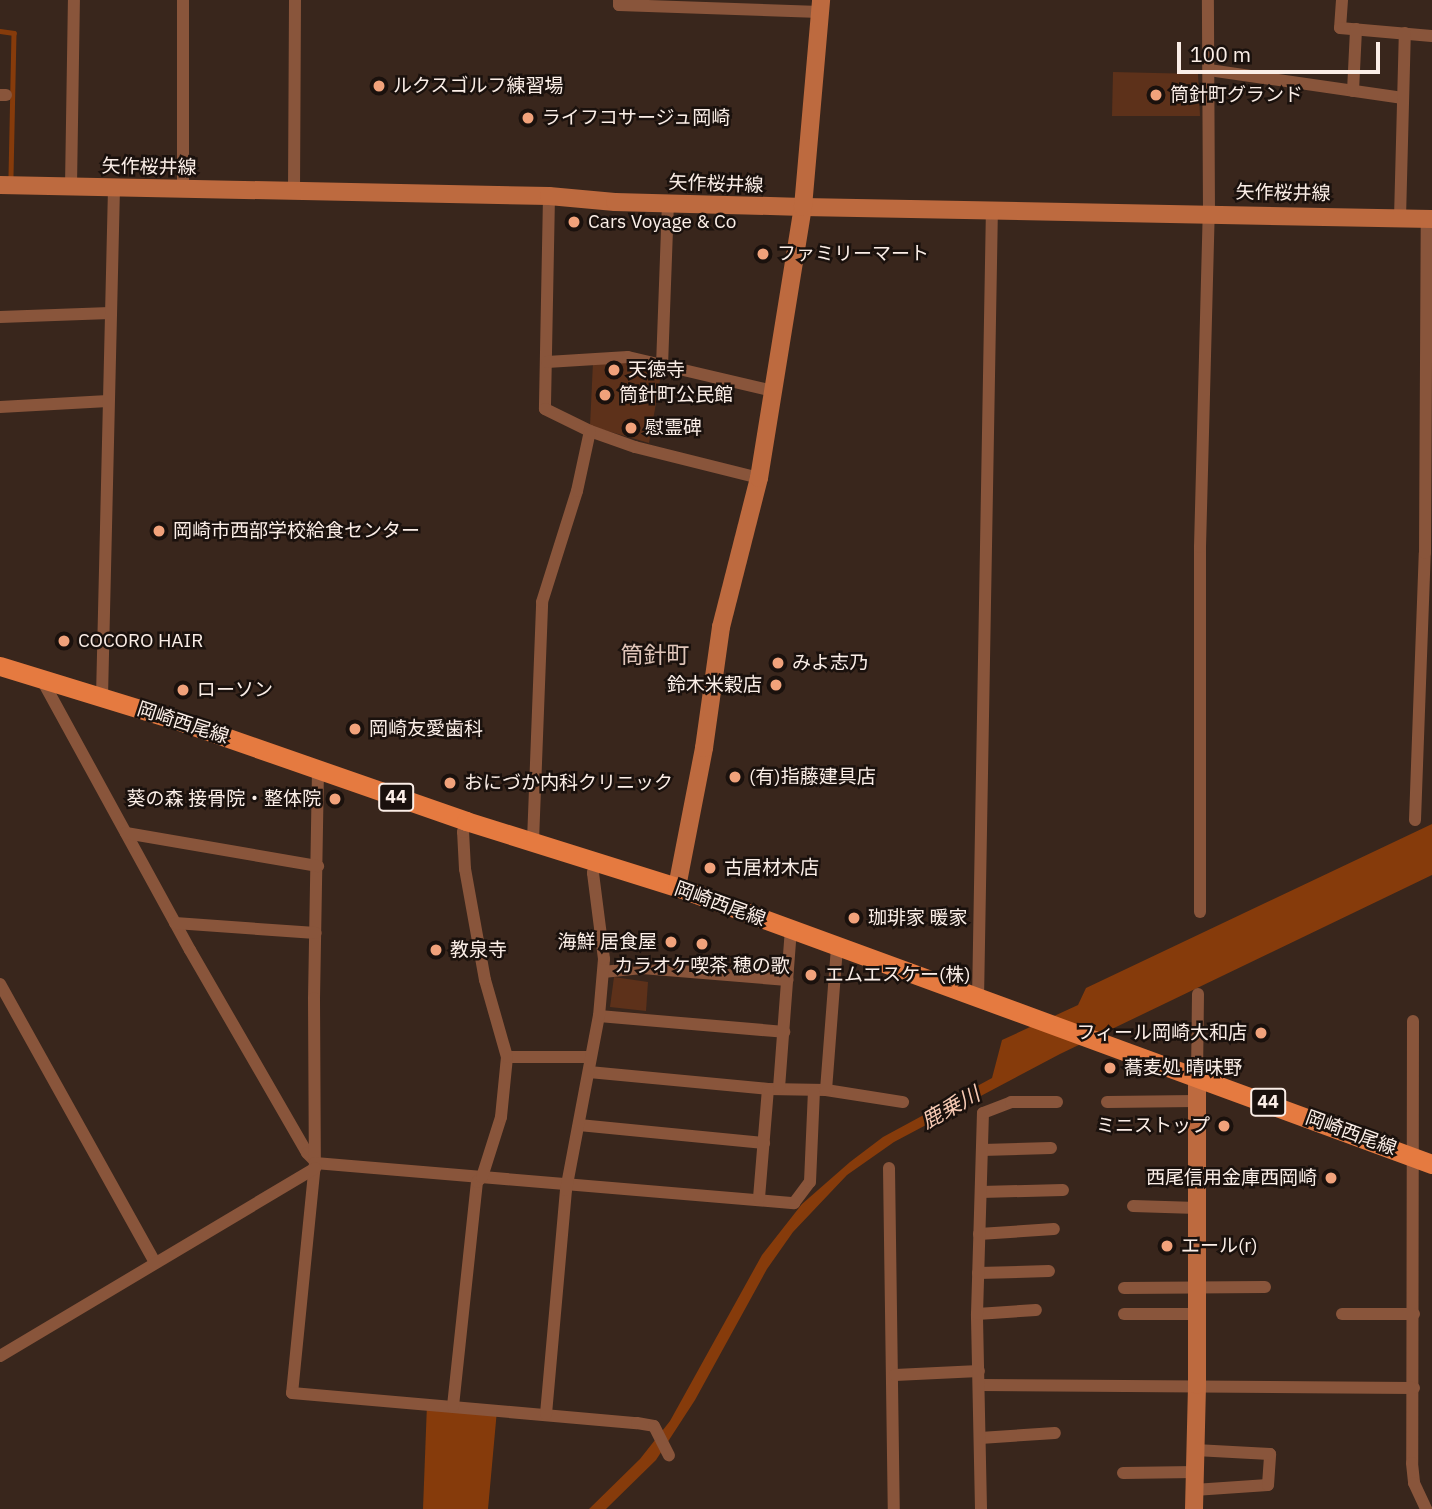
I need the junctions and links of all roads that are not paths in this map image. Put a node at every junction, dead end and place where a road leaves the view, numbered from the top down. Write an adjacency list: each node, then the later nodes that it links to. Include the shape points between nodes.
1 (74, 0): 15 (street)
2 (183, 0): 16 (street)
3 (295, 0): 18 (street)
4 (619, 0): 7 (street, via 619,5)
5 (1208, 0): 11 (street)
6 (1342, 0): 8 (street, via 1340,28)
7 (821, 6): 21 (street)
8 (1356, 29): 9 (street); 12 (street)
9 (1405, 33): 10 (street); 13 (street)
10 (1432, 36)
11 (1209, 70): 12 (street); 23 (street)
12 (1353, 91): 13 (street)
13 (1404, 98): 24 (street)
14 (0, 185): 15 (street, 矢作桜井線)
15 (71, 186): 17 (street, 矢作桜井線)
16 (183, 186): 17 (street, 矢作桜井線); 18 (street, 矢作桜井線)
17 (114, 188): 26 (street)
18 (294, 191): 19 (street, 矢作桜井線)
19 (549, 196): 20 (street, 矢作桜井線); 28 (street)
20 (668, 204): 21 (street, 矢作桜井線); 29 (street)
21 (803, 207): 22 (street, 矢作桜井線); 30 (street)
22 (992, 209): 23 (street, 矢作桜井線); 55 (street)
23 (1209, 213): 24 (street, 矢作桜井線); 46 (street, via 1200,547)
24 (1400, 218): 25 (street, 矢作桜井線)
25 (1429, 219): 39 (street, via 1425,554)
26 (110, 313): 27 (street); 31 (street)
27 (0, 317)
28 (547, 362): 29 (street, via 628,357); 33 (street, via 545,409)
29 (662, 366): 30 (street)
30 (773, 391): 34 (street)
31 (108, 401): 32 (street); 37 (street)
32 (0, 407)
33 (590, 431): 34 (street); 42 (street, via 577,491 542,602)
34 (759, 478): 45 (street, via 721,626 704,748)
35 (0, 666): 36 (main road, 岡崎西尾線 / 44)
36 (41, 678): 37 (main road, 岡崎西尾線 / 44); 41 (street)
37 (102, 696): 38 (main road, 岡崎西尾線 / 44)
38 (318, 770): 40 (main road, 岡崎西尾線 / 44); 44 (street)
39 (1415, 820)
40 (466, 821): 42 (main road, 岡崎西尾線 / 44); 59 (street, via 465,869 485,980)
41 (126, 833): 44 (street); 47 (street)
42 (533, 841): 43 (main road, 岡崎西尾線 / 44)
43 (596, 862): 45 (main road, 岡崎西尾線 / 44); 51 (street, via 593,873)
44 (318, 866): 49 (street)
45 (677, 887): 48 (main road, 岡崎西尾線 / 44)
46 (1200, 912)
47 (175, 923): 49 (street); 74 (street)
48 (791, 930): 50 (main road, 岡崎西尾線 / 44); 52 (street)
49 (316, 933): 74 (street)
50 (838, 947): 55 (main road, 岡崎西尾線 / 44); 64 (street)
51 (603, 972): 52 (street, via 642,968); 56 (street)
52 (788, 981): 58 (street)
53 (0, 984): 85 (street)
54 (1198, 994): 62 (street)
55 (978, 1000): 62 (main road, 岡崎西尾線 / 44)
56 (598, 1016): 58 (street); 60 (street)
57 (1413, 1021): 73 (street)
58 (784, 1032): 63 (street)
59 (507, 1057): 60 (street); 76 (street, via 501,1117)
60 (589, 1057): 61 (street)
61 (589, 1072): 63 (street); 69 (street)
62 (1196, 1076): 65 (street); 73 (main road, 岡崎西尾線 / 44)
63 (773, 1088): 64 (street); 70 (street)
64 (820, 1091): 66 (street); 80 (street, via 808,1186 794,1203)
65 (1196, 1101): 68 (street); 82 (street)
66 (903, 1102)
67 (1058, 1102): 72 (street, via 1011,1102 983,1113)
68 (1107, 1102)
69 (579, 1125): 70 (street); 77 (street)
70 (764, 1143): 80 (street)
71 (1051, 1147): 72 (street)
72 (982, 1150): 79 (street)
73 (1423, 1160): 96 (street, via 1411,1256)
74 (315, 1164): 76 (street); 85 (street); 103 (street, via 292,1393)
75 (889, 1168): 99 (street)
76 (482, 1177): 77 (street); 103 (street, via 477,1182)
77 (569, 1182): 80 (street); 104 (street)
78 (1063, 1190): 79 (street)
79 (981, 1192): 84 (street)
80 (759, 1198)
81 (1133, 1206): 82 (street)
82 (1197, 1208): 90 (street)
83 (1054, 1230): 84 (street)
84 (979, 1234): 87 (street)
85 (155, 1263): 97 (street)
86 (1049, 1271): 87 (street)
87 (978, 1273): 92 (street)
88 (1265, 1287): 90 (street)
89 (1124, 1288): 90 (street)
90 (1196, 1288): 94 (street)
91 (1036, 1311): 92 (street)
92 (977, 1314): 98 (street)
93 (1124, 1314): 94 (street)
94 (1196, 1314): 101 (street)
95 (1342, 1314): 96 (street)
96 (1414, 1314): 102 (street)
97 (0, 1356)
98 (979, 1371): 99 (street); 100 (street)
99 (895, 1375): 111 (street)
100 (980, 1385): 101 (street); 106 (street)
101 (1197, 1385): 102 (street); 107 (street)
102 (1414, 1388): 114 (street, via 1414,1483)
103 (453, 1406): 104 (street)
104 (546, 1414): 108 (street, via 654,1426)
105 (1055, 1433): 106 (street)
106 (980, 1438): 112 (street)
107 (1195, 1450): 110 (street); 110 (street, via 1270,1454 1268,1485)
108 (668, 1455)
109 (1123, 1473): 110 (street)
110 (1195, 1481): 113 (street)
111 (894, 1509)
112 (981, 1509)
113 (1194, 1509)
114 (1426, 1509)

